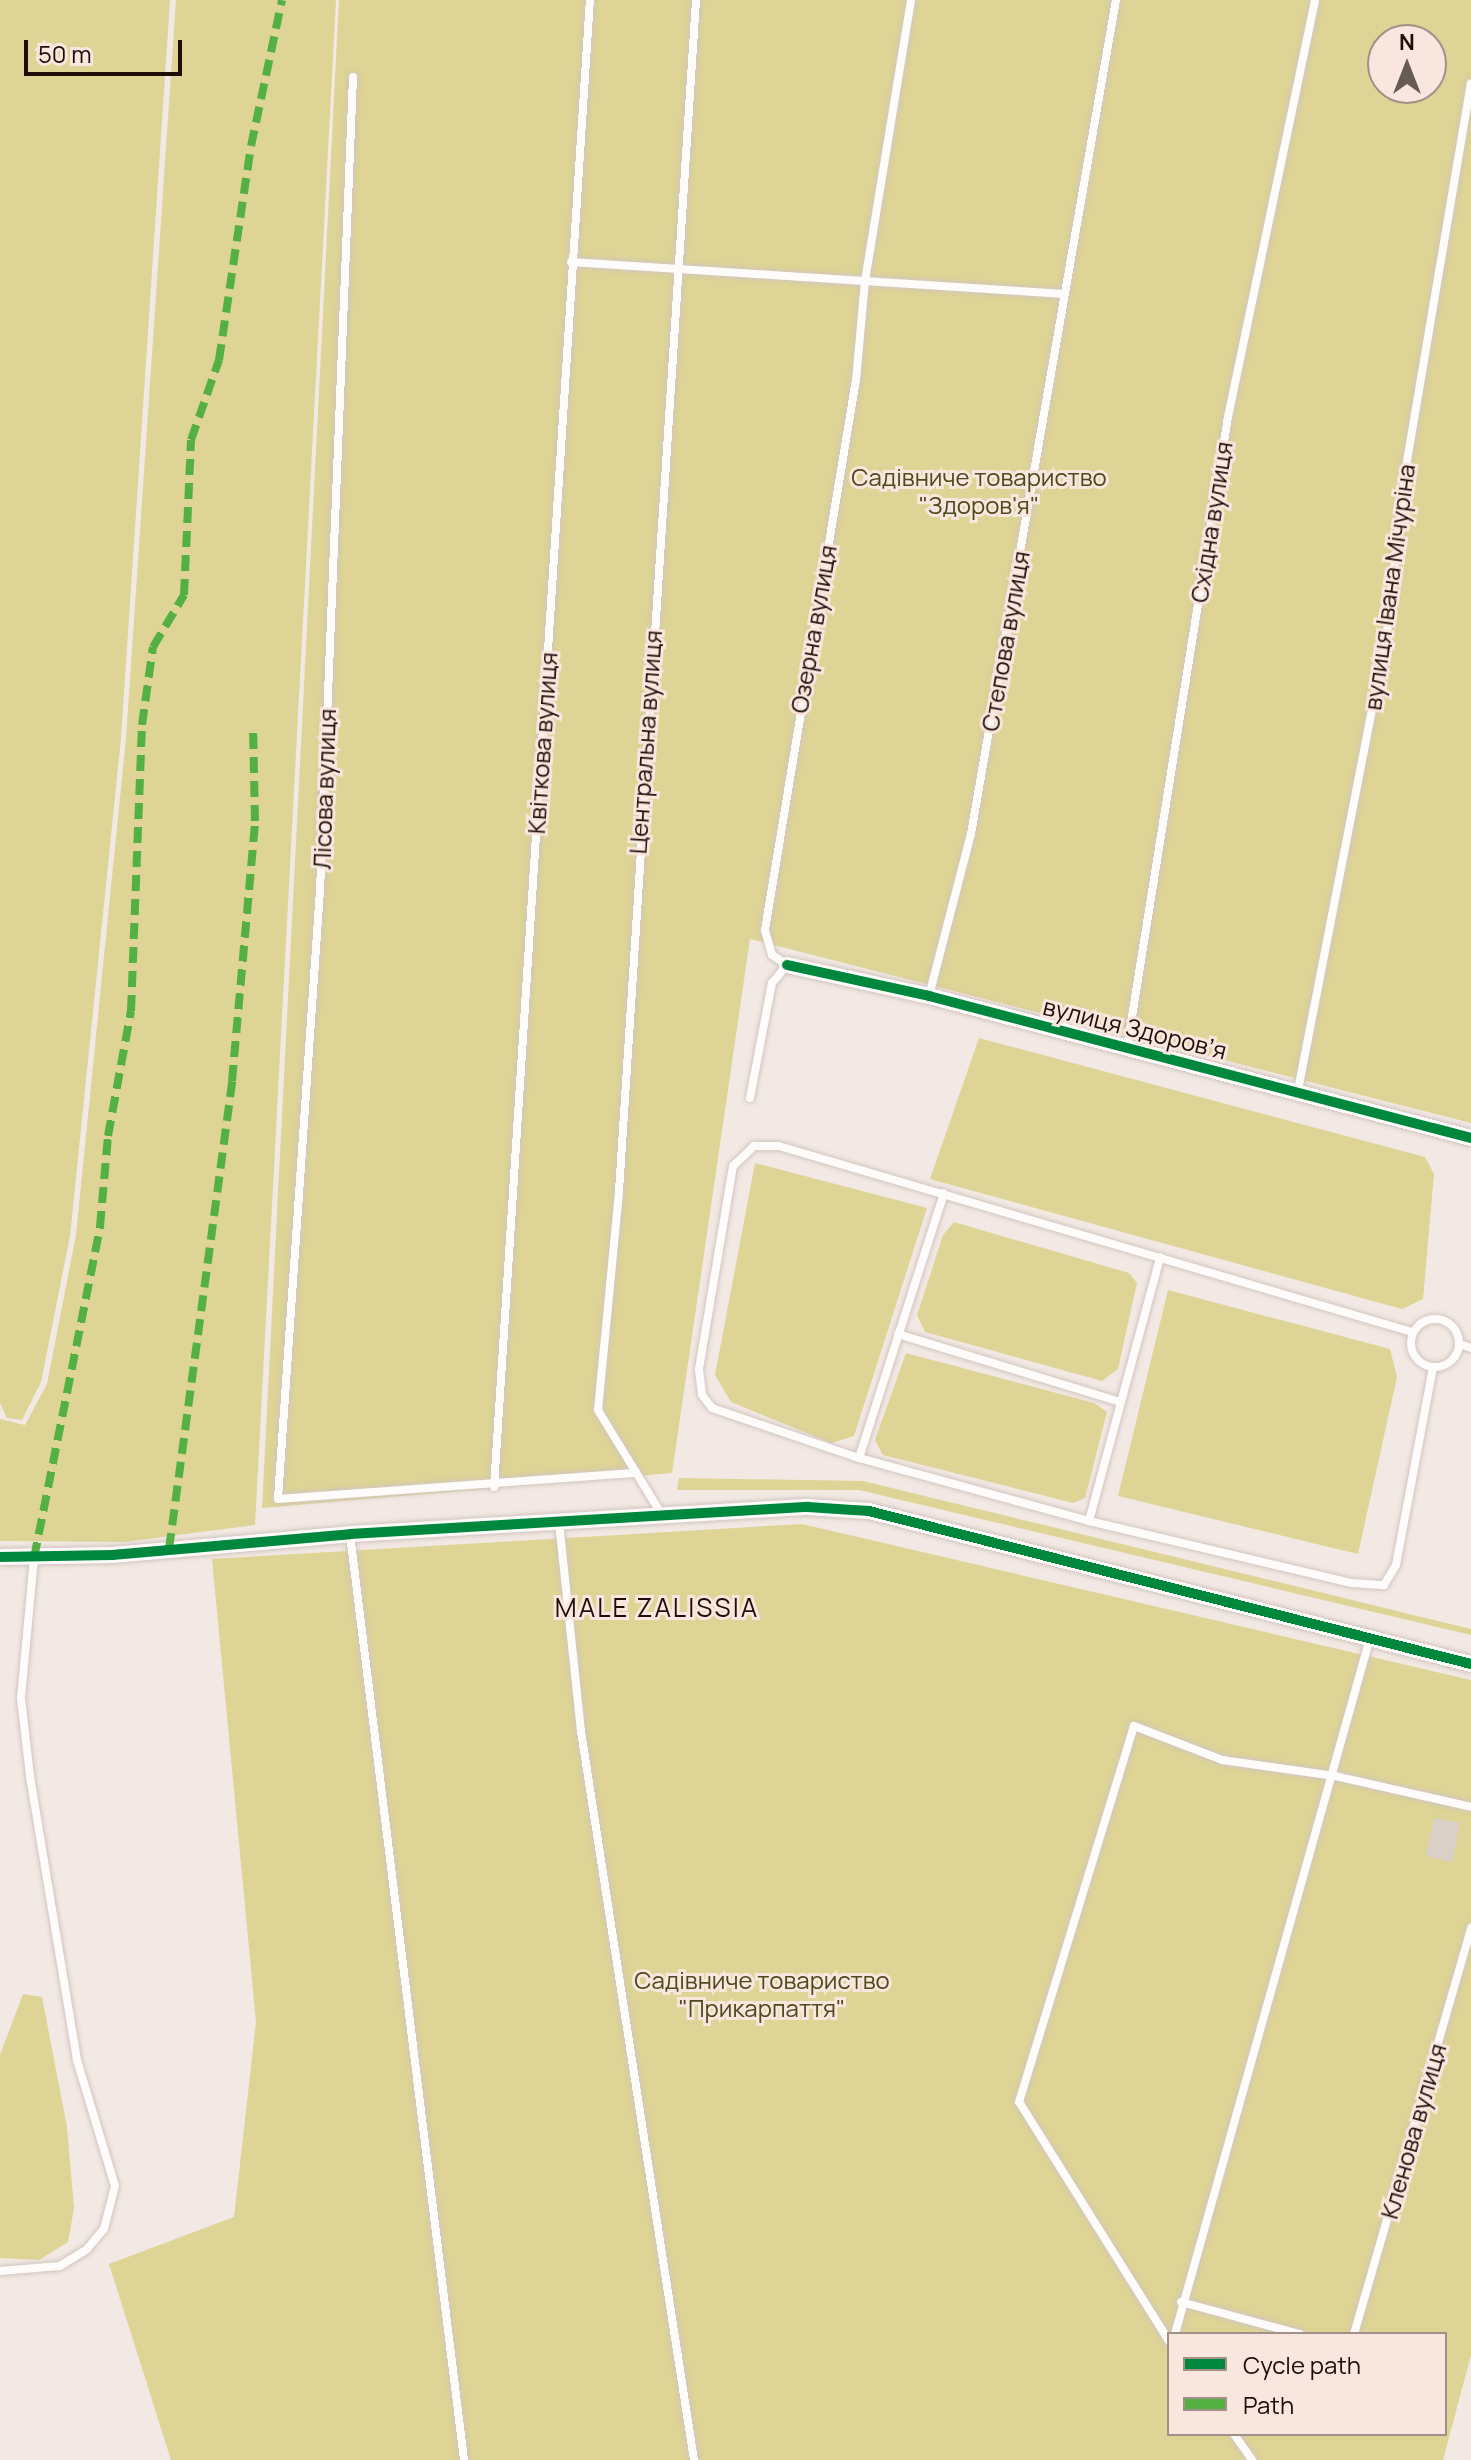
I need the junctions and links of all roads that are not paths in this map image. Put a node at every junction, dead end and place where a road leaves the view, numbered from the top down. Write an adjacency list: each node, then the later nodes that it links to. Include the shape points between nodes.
1 (590, 0): 8 (lane, Квіткова вулиця)
2 (696, 0): 9 (lane, Центральна вулиця)
3 (911, 0): 10 (lane, Озерна вулиця)
4 (1116, 0): 11 (lane, Степова вулиця)
5 (1315, 0): 14 (lane, Східна вулиця, via 1228,417)
6 (353, 77): 28 (lane, Лісова вулиця, via 320,890 278,1499)
7 (1471, 83): 15 (lane, вулиця Івана Мічуріна, via 1406,467 1387,632)
8 (571, 262): 9 (lane); 28 (lane, Квіткова вулиця)
9 (681, 269): 10 (lane); 27 (lane, Центральна вулиця, via 637,855 619,1191 598,1410)
10 (865, 281): 11 (lane); 12 (lane, Озерна вулиця, via 856,380 765,930 772,955)
11 (1061, 294): 13 (lane, Степова вулиця, via 971,834)
12 (787, 965): 13 (street, вулиця Здоровʼя); 16 (lane, via 772,983)
13 (929, 996): 14 (street, вулиця Здоровʼя)
14 (1127, 1048): 15 (street, вулиця Здоровʼя)
15 (1298, 1090): 17 (street, вулиця Здоровʼя)
16 (750, 1098)
17 (1471, 1138)
18 (944, 1193): 19 (lane); 21 (lane); 26 (lane, via 779,1146 754,1146 733,1166 699,1370 702,1395 712,1408 735,1418)
19 (1160, 1257): 20 (lane); 25 (lane)
20 (1412, 1332): 22 (lane, via 1419,1323 1441,1319 1458,1333); 24 (lane, via 1413,1355)
21 (898, 1334): 25 (lane); 26 (lane)
22 (1460, 1344): 23 (lane); 24 (lane, via 1451,1362)
23 (1471, 1348)
24 (1433, 1368): 30 (lane, via 1396,1565 1384,1585 1352,1583)
25 (1120, 1402): 30 (lane)
26 (859, 1458): 30 (lane)
27 (636, 1473): 28 (lane); 29 (lane, Центральна вулиця)
28 (494, 1487)
29 (662, 1515): 31 (street); 35 (street, via 808,1507 869,1511)
30 (1089, 1521)
31 (559, 1522): 32 (street); 48 (lane, via 581,1731)
32 (350, 1534): 34 (street); 47 (lane)
33 (0, 1557): 34 (street)
34 (34, 1558): 40 (lane, via 35,1599 22,1639 26,1745 77,2060 115,2186 104,2229 87,2249 60,2266)
35 (1370, 1638): 36 (street); 37 (lane)
36 (1471, 1664)
37 (1335, 1776): 38 (lane); 41 (lane); 45 (lane, via 1222,1760 1134,1726 1019,2102)
38 (1471, 1807)
39 (1471, 1928): 44 (lane, Кленова вулиця)
40 (0, 2271)
41 (1181, 2302): 42 (lane); 43 (lane)
42 (1175, 2332)
43 (1293, 2332)
44 (1355, 2332)
45 (1167, 2338)
46 (1235, 2436): 49 (lane)
47 (464, 2460)
48 (694, 2460)
49 (1252, 2460)

